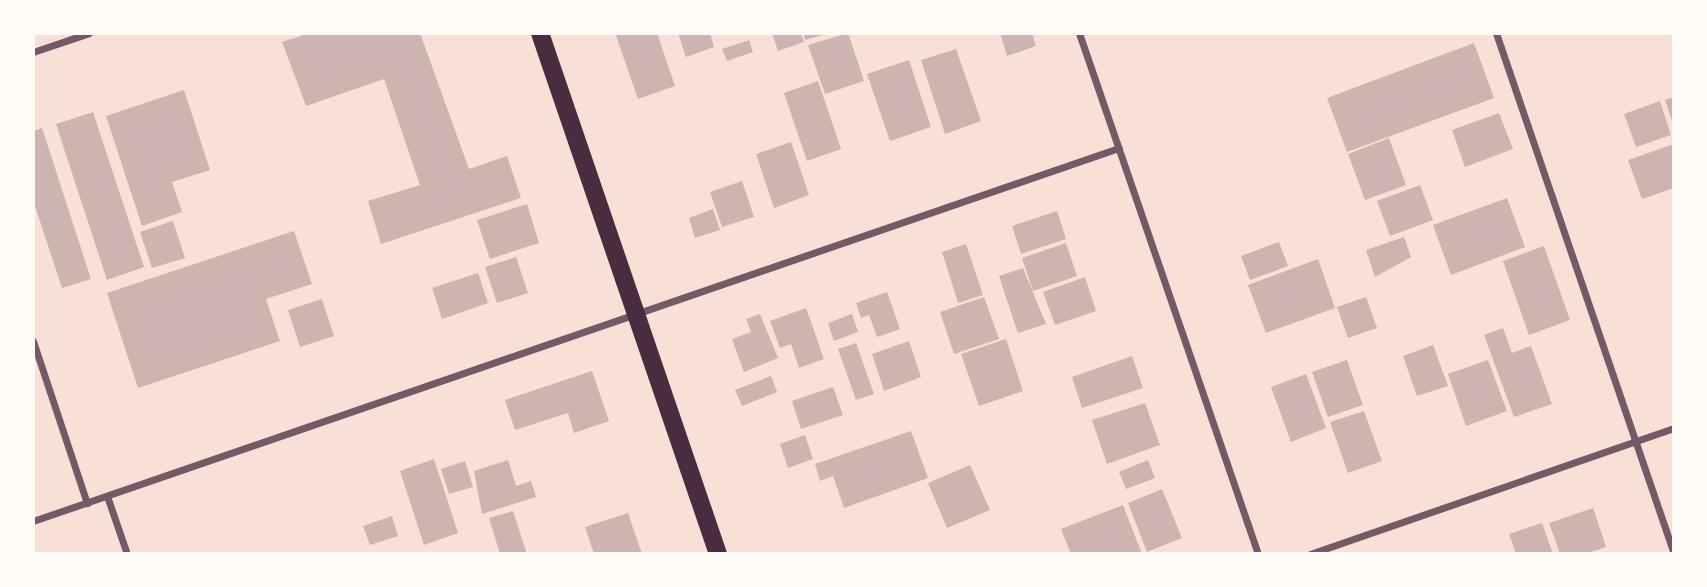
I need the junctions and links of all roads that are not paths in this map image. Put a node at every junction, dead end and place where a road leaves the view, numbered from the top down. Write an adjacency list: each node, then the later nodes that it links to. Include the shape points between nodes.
1 (89, 33): 5 (street)
2 (540, 33): 7 (main road)
3 (1079, 33): 6 (street)
4 (1496, 33): 10 (street)
5 (33, 52)
6 (1119, 148): 7 (street); 16 (street)
7 (636, 314): 11 (street); 15 (main road)
8 (33, 341): 12 (street)
9 (1674, 428): 10 (street)
10 (1635, 442): 17 (street); 18 (street)
11 (107, 496): 12 (street); 14 (street)
12 (87, 503): 13 (street)
13 (33, 521)
14 (127, 554)
15 (718, 554)
16 (1258, 554)
17 (1310, 554)
18 (1674, 554)

